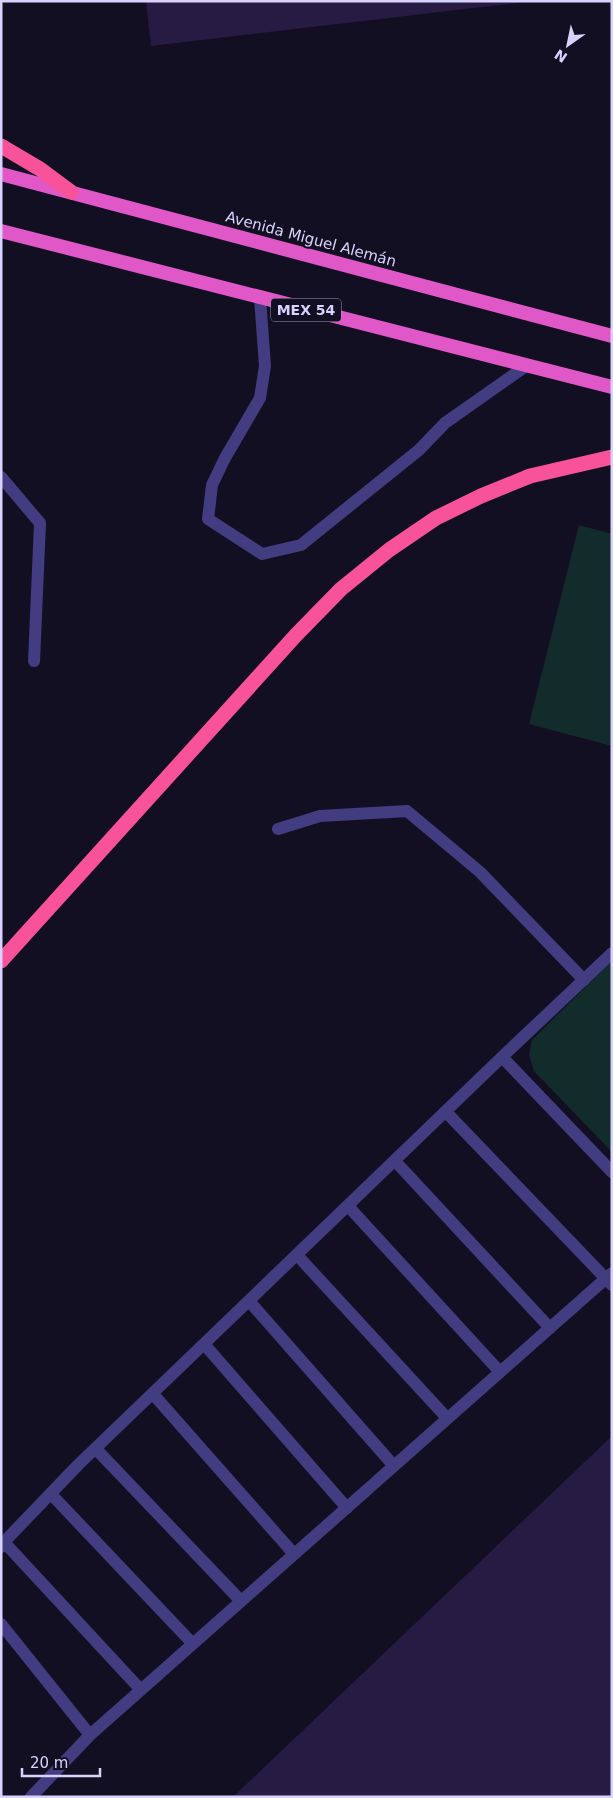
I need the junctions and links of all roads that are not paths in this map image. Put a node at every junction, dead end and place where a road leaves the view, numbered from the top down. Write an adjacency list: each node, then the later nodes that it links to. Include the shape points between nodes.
1 (1, 146): 3 (highway)
2 (1, 174): 3 (highway, Avenida Miguel Alemán)
3 (71, 192): 6 (highway, Avenida Miguel Alemán)
4 (1, 232): 5 (highway, MEX 54)
5 (260, 298): 7 (highway, MEX 54); 7 (street, via 265,366 260,398 224,458 212,485 208,519 262,554 301,544 419,450 445,424)
6 (612, 336)
7 (526, 366): 8 (highway, MEX 54)
8 (612, 387)
9 (612, 457): 14 (highway, via 530,476 505,486 436,518 389,550 342,589 296,635)
10 (1, 477): 11 (street, via 40,523)
11 (34, 661)
12 (278, 829): 15 (street, via 320,816 407,810 480,872)
13 (612, 953): 15 (street)
14 (1, 960)
15 (584, 980): 16 (street)
16 (502, 1057): 17 (street); 19 (street)
17 (446, 1112): 18 (street); 22 (street)
18 (395, 1160): 20 (street); 24 (street)
19 (612, 1172)
20 (348, 1206): 21 (street); 26 (street)
21 (297, 1255): 23 (street); 28 (street)
22 (610, 1279): 24 (street)
23 (249, 1301): 25 (street); 30 (street)
24 (550, 1328): 26 (street)
25 (204, 1344): 27 (street); 32 (street)
26 (500, 1372): 28 (street)
27 (153, 1394): 29 (street); 34 (street)
28 (447, 1418): 30 (street)
29 (96, 1449): 31 (street); 35 (street)
30 (394, 1466): 32 (street)
31 (51, 1494): 33 (street); 37 (street)
32 (347, 1508): 34 (street)
33 (2, 1545): 38 (street)
34 (294, 1554): 35 (street)
35 (241, 1601): 37 (street)
36 (1, 1624): 39 (street)
37 (193, 1644): 38 (street)
38 (140, 1690): 39 (street)
39 (90, 1735): 40 (street)
40 (31, 1797)

